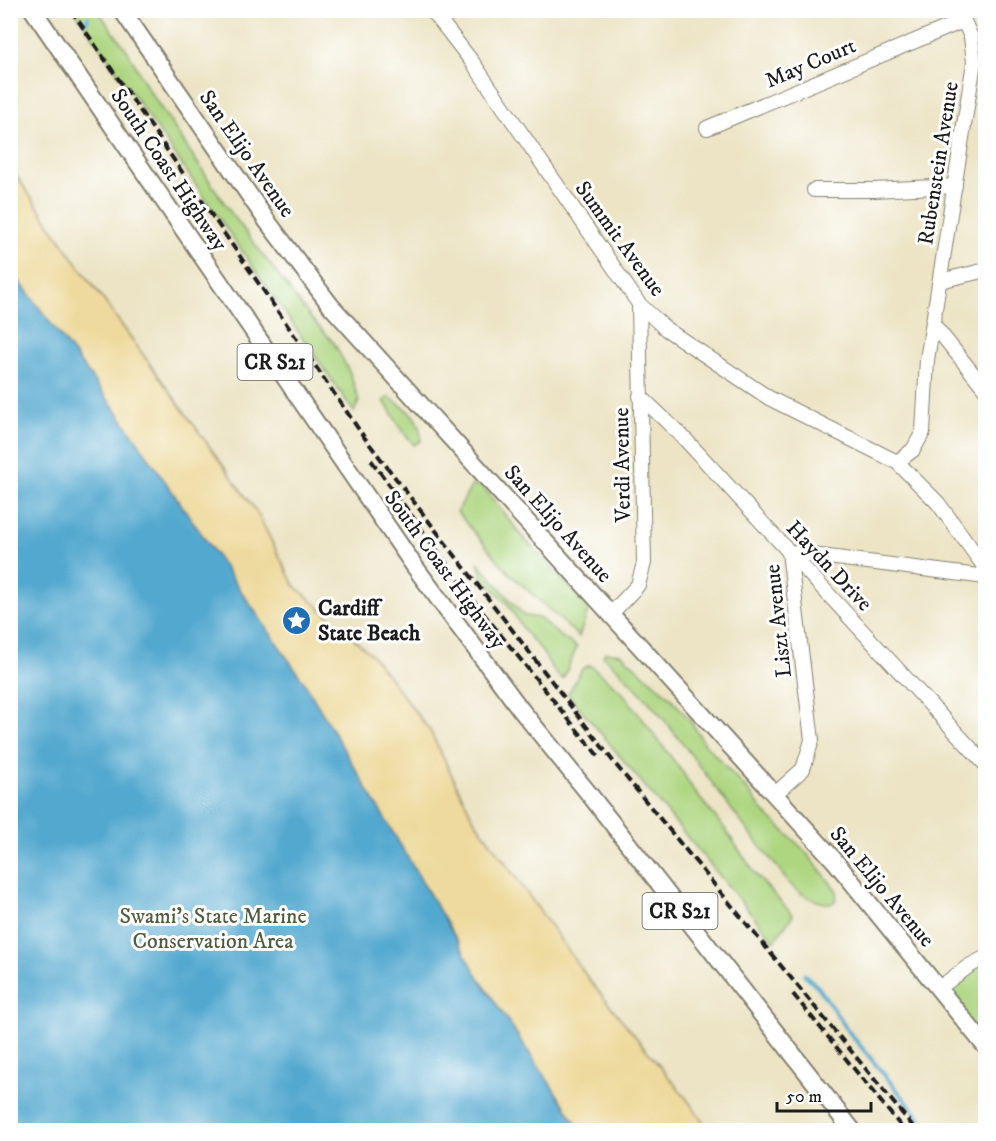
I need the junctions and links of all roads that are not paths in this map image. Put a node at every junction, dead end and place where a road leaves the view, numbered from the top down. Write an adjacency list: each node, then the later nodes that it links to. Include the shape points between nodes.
1 (33, 10): 23 (main road, South Coast Highway / CR S21, via 415,567 521,710)
2 (122, 10): 17 (main road, San Elijo Avenue, via 267,221 332,306)
3 (432, 10): 10 (street, Summit Avenue)
4 (961, 16): 5 (street, May Court); 6 (street, Rubenstein Avenue, via 971,37 974,62)
5 (707, 128)
6 (955, 186): 7 (street); 9 (street, Rubenstein Avenue)
7 (814, 190)
8 (986, 270): 9 (street)
9 (940, 281): 11 (street, Rubenstein Avenue)
10 (639, 303): 13 (street, Verdi Avenue); 14 (street, Summit Avenue, via 666,329 769,398)
11 (934, 325): 12 (street); 14 (street, Rubenstein Avenue, via 927,360 923,432 913,450)
12 (986, 390)
13 (640, 396): 15 (street, Haydn Drive); 17 (street, Verdi Avenue, via 644,563 638,585)
14 (897, 462): 16 (street, Summit Avenue, via 938,503 984,566)
15 (789, 552): 16 (street, Liszt Avenue); 18 (street, Haydn Drive); 19 (street, Liszt Avenue, via 812,740 803,769)
16 (986, 576)
17 (611, 614): 19 (main road, San Elijo Avenue)
18 (986, 765)
19 (775, 794): 21 (main road, San Elijo Avenue)
20 (986, 957): 21 (street)
21 (939, 988): 22 (main road, San Elijo Avenue)
22 (986, 1047)
23 (852, 1131)

